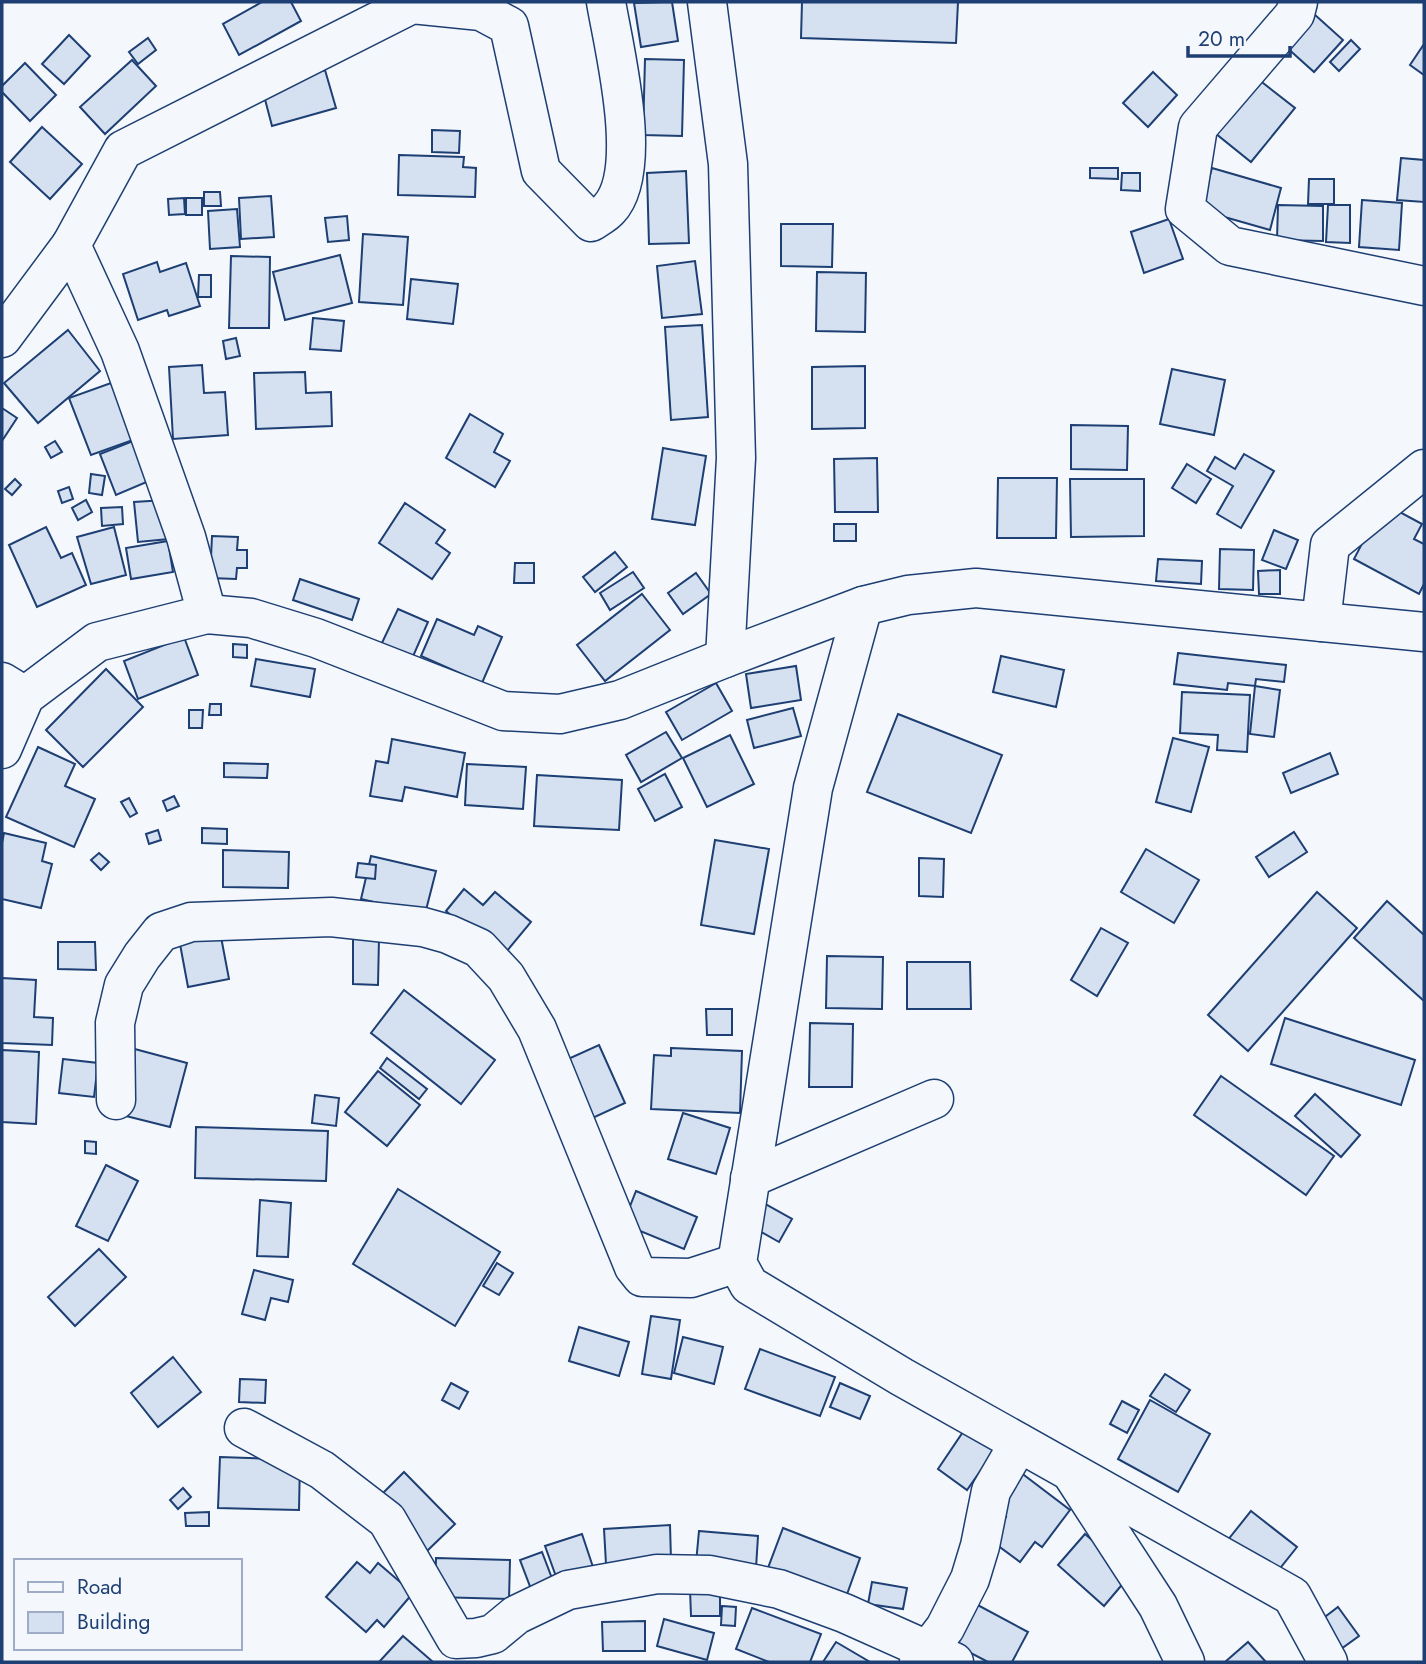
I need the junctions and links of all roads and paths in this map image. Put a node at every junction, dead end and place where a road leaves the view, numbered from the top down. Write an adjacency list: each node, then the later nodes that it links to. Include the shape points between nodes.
1 (606, 2): 4 (main road, via 627,124 623,183 610,208 592,222 541,172 509,26 481,11 412,4 123,150)
2 (707, 2): 12 (main road, via 728,164 736,430)
3 (1298, 2): 5 (main road, via 1295,14 1198,127 1185,209 1230,246)
4 (71, 245): 6 (main road); 9 (main road, via 120,351 186,537)
5 (1424, 286)
6 (2, 338)
7 (1424, 469): 10 (main road, via 1330,545)
8 (863, 606): 10 (main road, via 908,594 976,589); 12 (main road); 17 (main road, via 813,788)
9 (207, 614): 12 (main road, via 251,618 316,638 503,711 560,714 620,700); 13 (main road, via 97,642)
10 (1321, 622): 11 (main road)
11 (1424, 632)
12 (725, 658)
13 (14, 689): 14 (main road)
14 (2, 749)
15 (934, 1099): 17 (main road)
16 (116, 1100): 18 (main road, via 115,1023 124,985 161,932 191,922 331,917 424,926 479,948 506,977 537,1028 642,1276 691,1278)
17 (750, 1178): 18 (main road)
18 (737, 1263): 20 (main road, via 749,1285)
19 (244, 1428): 22 (main road, via 322,1471 387,1520 456,1639 493,1634 516,1615 568,1590 657,1574 710,1575 779,1589 844,1613)
20 (1019, 1443): 21 (main road); 22 (main road, via 991,1492 970,1579)
21 (1071, 1472): 23 (main road, via 1158,1606); 24 (main road, via 1292,1596)
22 (933, 1659)
23 (1185, 1662)
24 (1328, 1662)

